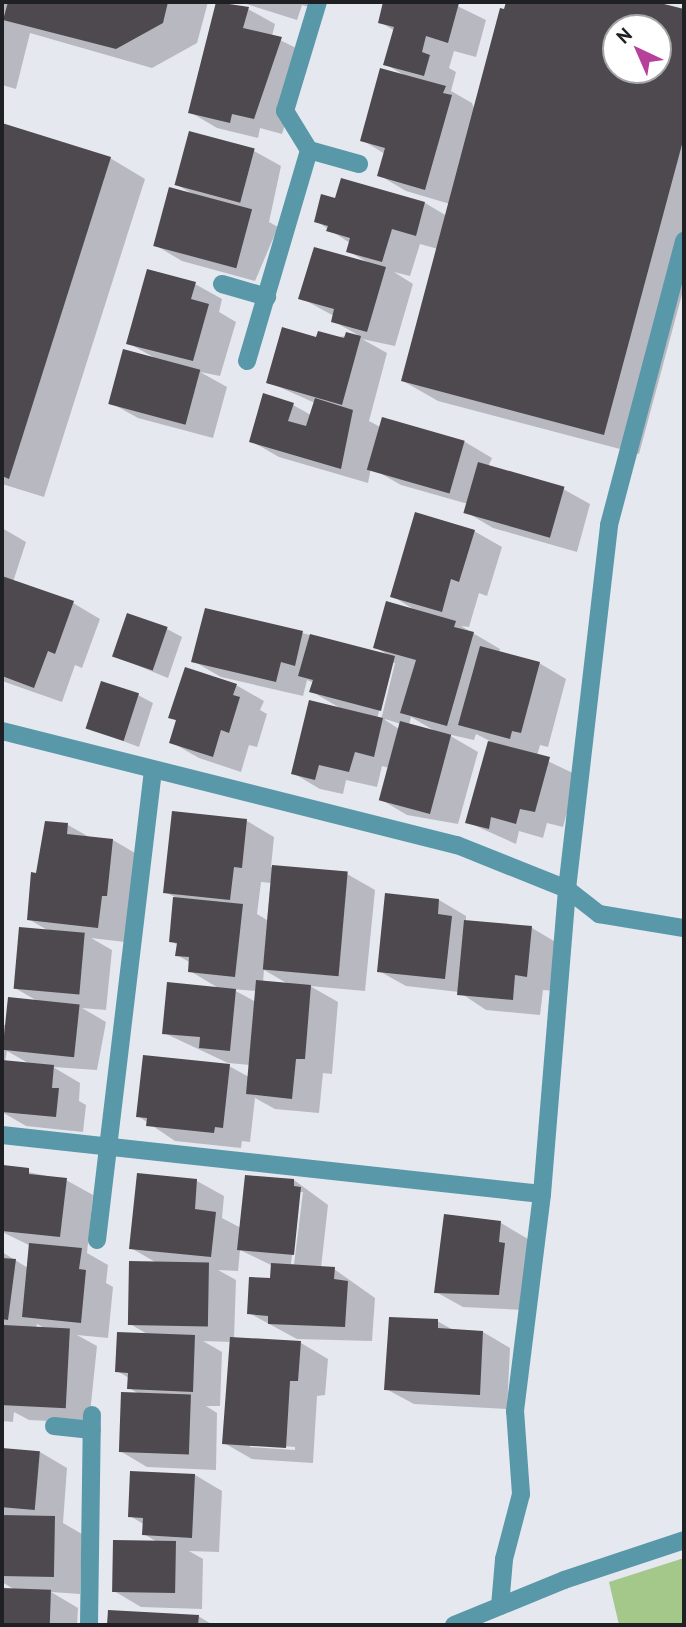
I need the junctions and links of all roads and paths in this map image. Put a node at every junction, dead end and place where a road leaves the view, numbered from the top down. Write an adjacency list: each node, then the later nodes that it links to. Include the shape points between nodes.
1 (318, 2): 2 (street, via 285,111)
2 (309, 150): 3 (street); 6 (street)
3 (359, 164)
4 (684, 241): 10 (street, via 609,525)
5 (222, 284): 6 (street)
6 (267, 297): 7 (street)
7 (247, 361)
8 (2, 731): 9 (street)
9 (153, 771): 10 (street, via 457,845); 13 (street)
10 (567, 889): 11 (street, via 599,914); 14 (street)
11 (684, 928)
12 (2, 1135): 13 (street)
13 (110, 1146): 14 (street); 15 (street)
14 (542, 1194): 18 (street, via 515,1411 521,1494 504,1559)
15 (97, 1240)
16 (54, 1426): 19 (street, via 92,1422)
17 (684, 1540): 18 (street)
18 (500, 1606): 20 (street)
19 (89, 1625)
20 (454, 1625)

